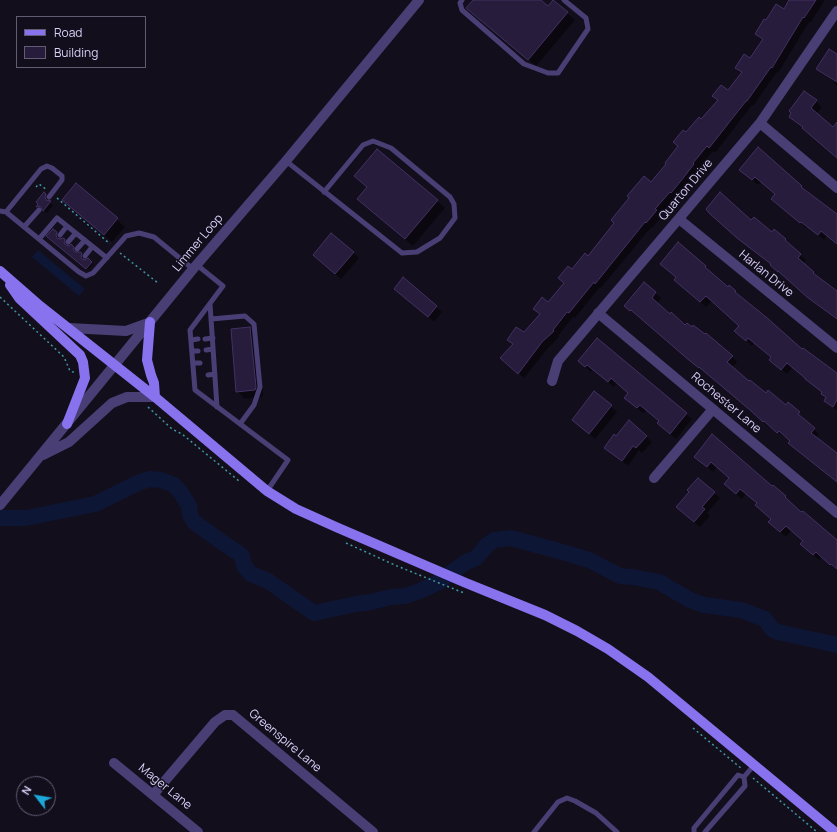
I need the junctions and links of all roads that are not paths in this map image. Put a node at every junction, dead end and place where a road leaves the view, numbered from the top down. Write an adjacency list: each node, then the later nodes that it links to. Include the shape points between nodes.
1 (419, 0): 7 (street, Limmer Loop)
2 (462, 0): 3 (lane, via 462,10 524,64 548,73 558,73 588,29 586,18)
3 (564, 0)
4 (837, 11): 5 (street, Quarton Drive)
5 (833, 25): 6 (street, Quarton Drive)
6 (760, 123): 8 (street); 13 (street, Quarton Drive)
7 (286, 161): 9 (lane); 32 (street, Limmer Loop)
8 (837, 188)
9 (324, 192): 9 (lane, via 402,253 416,252 440,238 456,218 450,197 391,148 373,141 363,145)
10 (51, 195): 12 (lane, via 62,180 62,176 47,166 41,169)
11 (39, 210): 15 (lane)
12 (3, 212): 15 (lane)
13 (679, 219): 36 (street, Quarton Drive); 44 (street, Harlan Drive)
14 (67, 226): 16 (lane); 17 (lane); 18 (lane, via 57,218)
15 (24, 227): 18 (lane)
16 (76, 233): 19 (lane); 21 (lane)
17 (60, 235)
18 (39, 239): 23 (lane)
19 (85, 240): 22 (lane); 25 (lane)
20 (53, 242): 23 (lane)
21 (68, 242)
22 (92, 247): 27 (lane); 29 (lane)
23 (48, 248): 26 (lane)
24 (61, 249): 26 (lane)
25 (77, 249)
26 (57, 255): 30 (lane)
27 (85, 256)
28 (71, 257): 30 (lane)
29 (107, 258): 32 (lane, via 126,236 139,233 154,238); 33 (lane, via 93,274 86,276)
30 (66, 262): 33 (lane)
31 (78, 263): 33 (lane)
32 (195, 267): 35 (lane, via 223,286); 38 (street, Limmer Loop)
33 (73, 268)
34 (2, 273): 39 (main road); 60 (main road, via 19,298 80,355 85,378)
35 (210, 304): 37 (lane); 43 (lane, via 190,330)
36 (598, 313): 56 (street, Quarton Drive, via 558,361); 59 (street, Rochester Lane)
37 (211, 319): 41 (lane); 61 (lane, via 245,316 254,324 260,387 254,405)
38 (150, 322): 39 (street, via 126,331); 53 (street, Limmer Loop); 57 (main road, via 147,360)
39 (68, 328): 53 (main road)
40 (205, 338): 41 (lane)
41 (213, 338): 45 (lane)
42 (198, 339): 43 (lane)
43 (191, 340): 48 (lane)
44 (837, 348)
45 (213, 349): 47 (lane); 49 (lane)
46 (198, 350): 48 (lane)
47 (206, 350)
48 (192, 351): 51 (lane)
49 (214, 361): 50 (lane); 54 (lane)
50 (207, 362)
51 (193, 363): 52 (lane); 58 (lane, via 197,376 195,390)
52 (200, 363)
53 (115, 365): 57 (main road); 60 (street, Limmer Loop)
54 (215, 374): 55 (lane); 58 (lane)
55 (208, 375)
56 (552, 381)
57 (155, 397): 62 (street, via 127,397 112,403 69,442); 64 (main road)
58 (217, 407): 61 (lane)
59 (713, 409): 63 (street); 66 (street, Rochester Lane)
60 (67, 424): 62 (street, Limmer Loop)
61 (240, 424): 64 (lane, via 288,460)
62 (40, 457): 65 (street, Limmer Loop)
63 (654, 478)
64 (267, 491): 68 (main road, via 306,514 408,558 466,588 545,615 577,631 648,677)
65 (0, 505)
66 (837, 513)
67 (114, 763): 70 (street, Mager Lane)
68 (754, 765): 69 (lane); 77 (main road)
69 (746, 775): 75 (lane, via 738,775 694,828); 76 (lane, via 745,786)
70 (153, 795): 71 (street, Mager Lane); 72 (street, Greenspire Lane, via 215,722 224,715 233,715)
71 (198, 832)
72 (373, 832)
73 (534, 832): 74 (lane, via 558,802 567,798 596,813)
74 (617, 832)
75 (694, 832)
76 (705, 832)
77 (835, 832)

